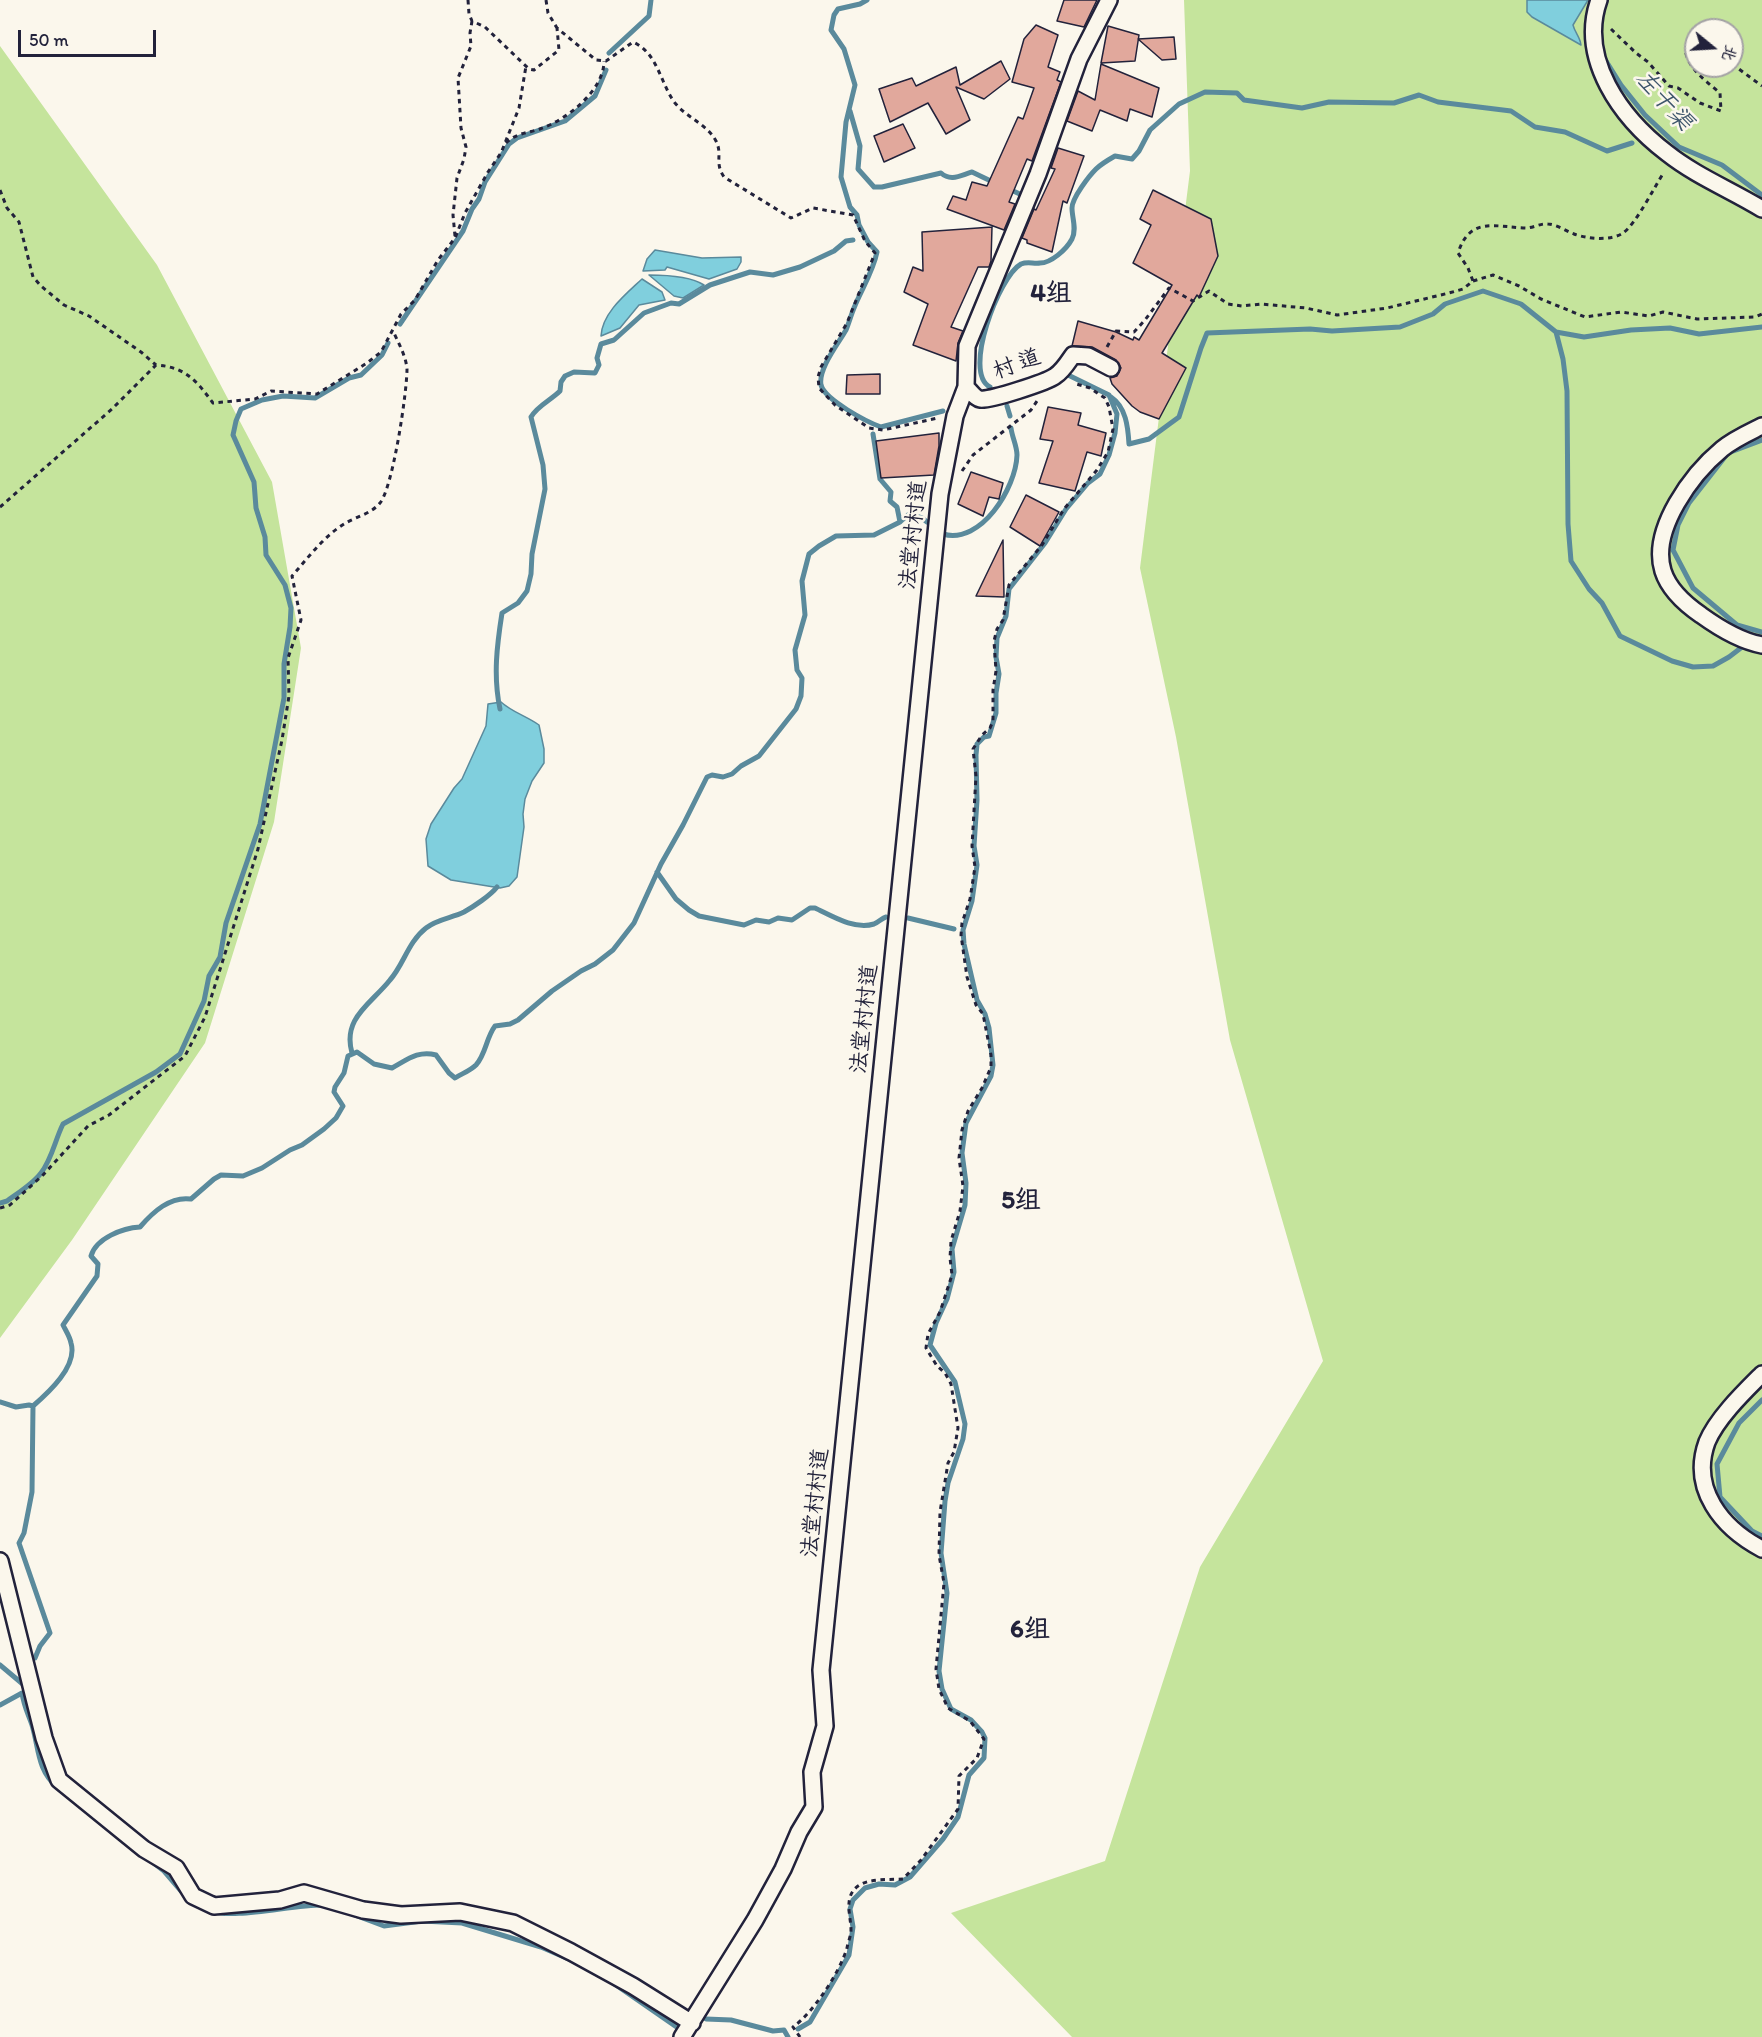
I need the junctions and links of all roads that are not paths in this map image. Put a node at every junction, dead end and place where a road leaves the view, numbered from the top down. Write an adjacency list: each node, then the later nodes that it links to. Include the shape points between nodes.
1 (1109, 0): 5 (street, 法堂村村道, via 1079,59 1038,174 967,346)
2 (1597, 7): 3 (street, via 1594,52 1604,81 1623,108 1673,157)
3 (1762, 209)
4 (1105, 364): 5 (street, 村 道, via 1088,356 1073,355 1054,378 987,399 978,399)
5 (966, 387): 11 (street, 法堂村村道, via 955,416 940,494 821,1670 825,1726 812,1772 814,1807 755,1920)
6 (1762, 426): 7 (street, via 1722,449 1694,476 1670,516 1663,538 1662,569 1684,603 1717,626)
7 (1762, 645)
8 (1762, 1374): 9 (street, via 1734,1401 1708,1439 1702,1461 1706,1492 1716,1512 1730,1528)
9 (1762, 1550)
10 (0, 1561): 11 (street, via 44,1738 59,1780 144,1850 176,1868 193,1896 214,1906 280,1900 304,1893 363,1910 401,1915 460,1912 513,1923 633,1986)
11 (692, 2023): 12 (street, 法堂村村道)
12 (682, 2037)

